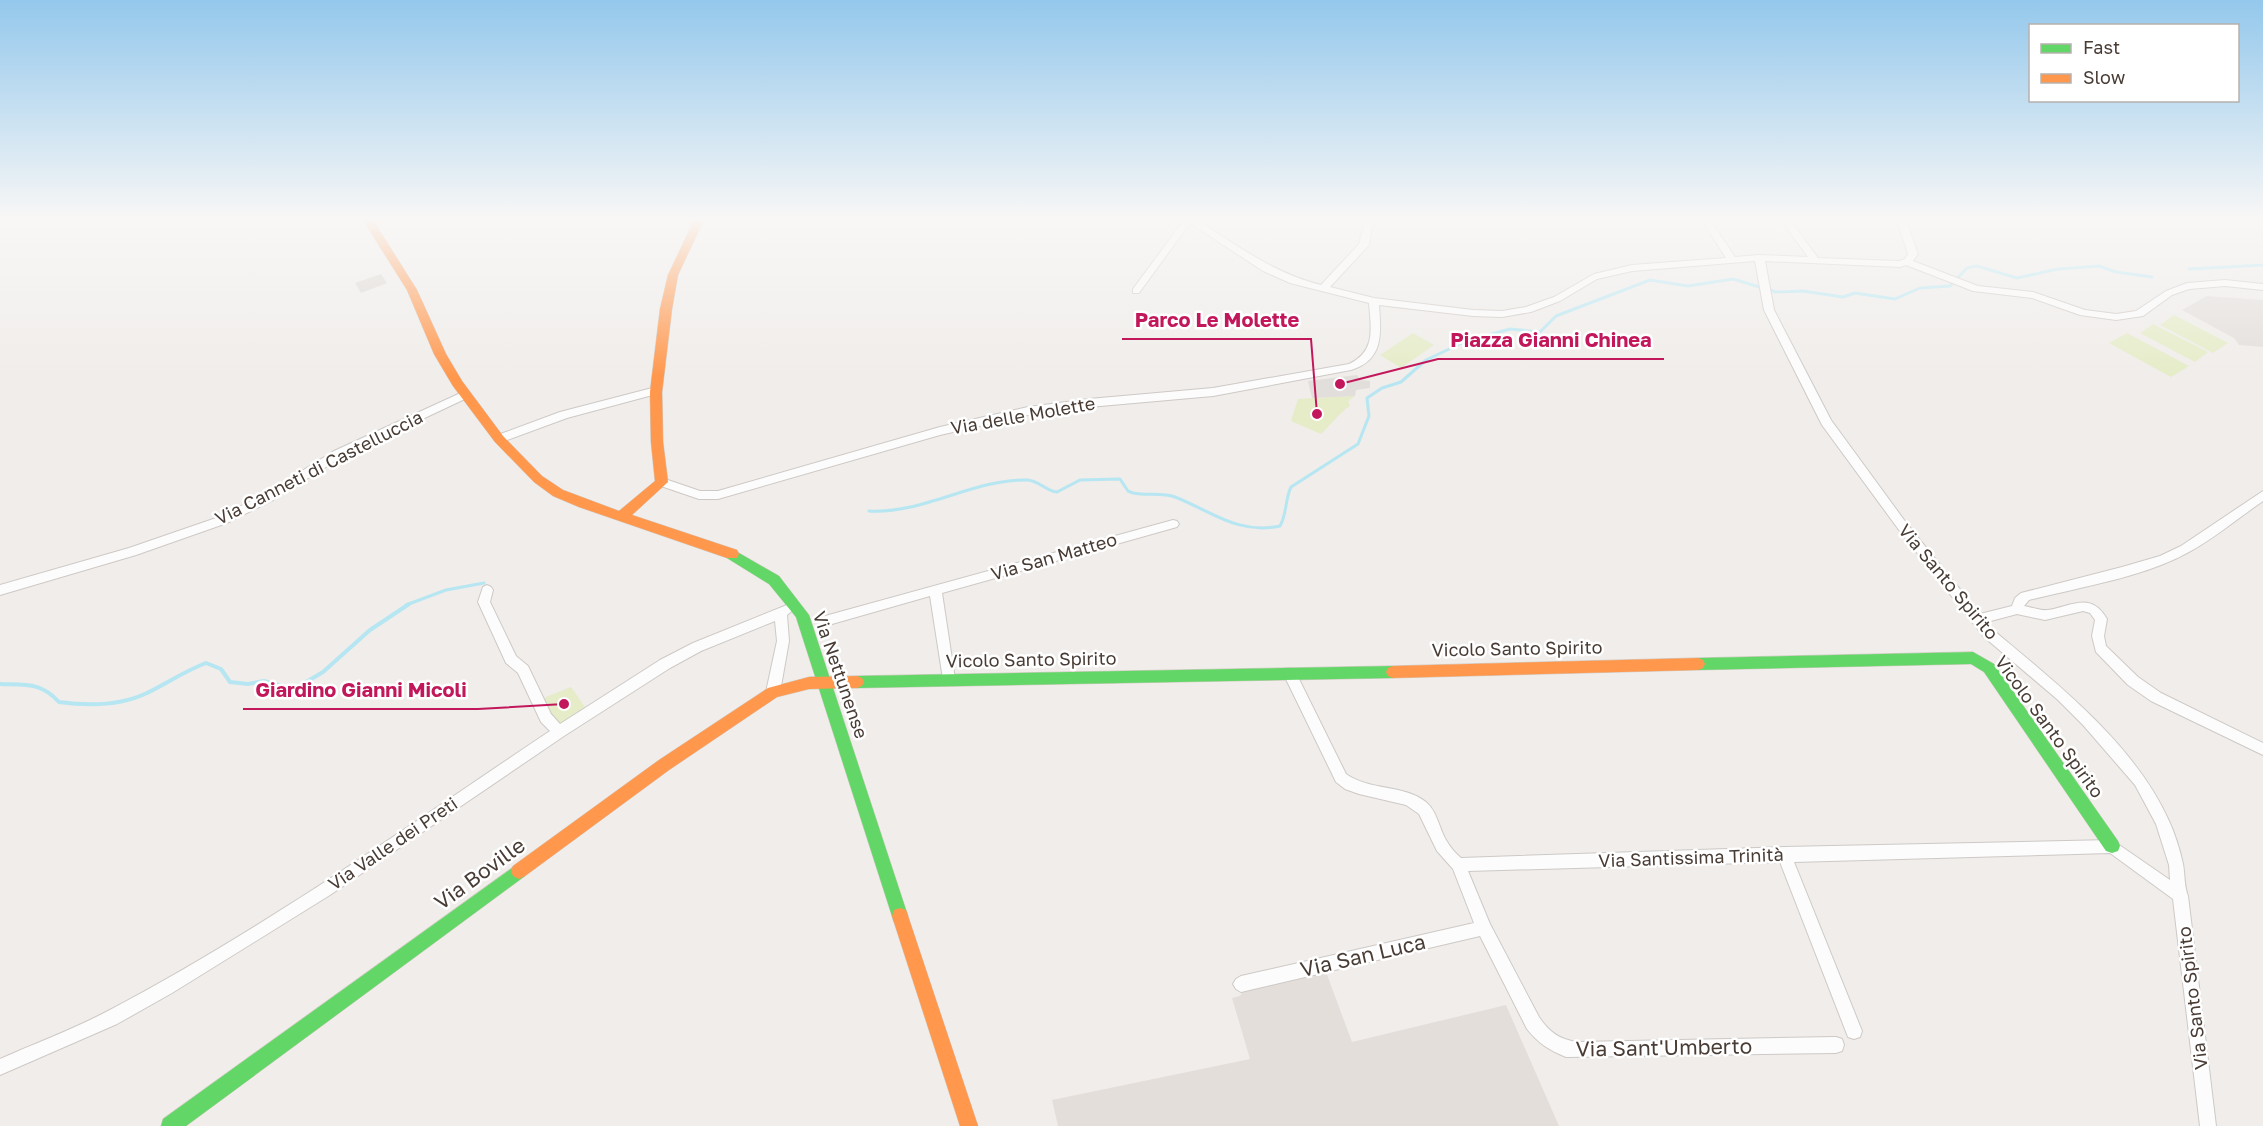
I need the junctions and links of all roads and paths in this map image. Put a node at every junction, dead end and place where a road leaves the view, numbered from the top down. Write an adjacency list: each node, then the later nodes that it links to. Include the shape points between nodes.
1 (402, 273): 14 (street, Via Nettunense, via 440,354)
2 (676, 273): 13 (street, via 670,286)
3 (1150, 273): 11 (street)
4 (1272, 273): 10 (street)
5 (1338, 273): 10 (street)
6 (1608, 273): 12 (street, via 1585,281 1552,302 1515,312 1457,312)
7 (1762, 273): 26 (street, Via Santo Spirito, via 1772,318 1826,422)
8 (1933, 273): 9 (street, via 1984,291 2033,295 2084,313 2116,317 2139,314 2169,293 2187,286)
9 (2263, 287)
10 (1323, 289): 12 (street)
11 (1136, 291)
12 (1374, 301): 16 (street, Via delle Molette, via 1372,352 1367,360 1351,367 1224,391 1028,411 940,431 718,495 699,495)
13 (656, 391): 15 (street, via 564,415); 16 (street)
14 (465, 395): 15 (street, Via Nettunense); 20 (street, Via Canneti di Castelluccia, via 338,454 223,520 132,552)
15 (499, 439): 18 (street, Via Nettunense, via 538,480 555,491)
16 (662, 483): 18 (street)
17 (2263, 495): 24 (street, via 2174,554 2122,572 2029,595)
18 (622, 516): 23 (street, Via Nettunense, via 741,558 774,580)
19 (1173, 524): 22 (street, Via San Matteo)
20 (0, 590)
21 (487, 590): 32 (street, via 484,602 511,659 524,672 546,718)
22 (935, 590): 27 (street, Via San Matteo); 29 (street)
23 (795, 605): 25 (street, Via Valle dei Preti); 30 (street, Via Nettunense, via 807,626)
24 (2017, 609): 26 (street); 33 (street, via 2041,615 2079,606 2094,610 2102,621 2100,648 2133,681 2156,697)
25 (781, 613): 31 (street, via 783,641); 32 (street, Via Valle dei Preti, via 677,657)
26 (1978, 620): 37 (street, Via Santo Spirito, via 2063,696 2140,781 2168,835)
27 (825, 621)
28 (1289, 673): 29 (street, Vicolo Santo Spirito); 34 (street, Vicolo Santo Spirito, via 1973,658 1989,668); 36 (street, via 1338,776 1353,787 1421,806 1442,846)
29 (949, 679): 30 (street, Vicolo Santo Spirito)
30 (826, 684): 31 (street, Via Boville, via 799,684); 44 (street, Via Nettunense)
31 (773, 692): 43 (street, Via Boville, via 664,765)
32 (559, 732): 42 (street, Via Valle dei Preti, via 325,890 178,981 111,1018)
33 (2263, 749)
34 (2112, 846): 35 (street, Via Santissima Trinità); 37 (street)
35 (1784, 854): 36 (street, Via Santissima Trinità); 40 (street)
36 (1458, 866): 38 (street, Via Sant'Umberto)
37 (2181, 896): 45 (street, Via Santo Spirito)
38 (1484, 928): 39 (street, Via San Luca); 41 (street, Via Sant'Umberto, via 1533,1023 1545,1038 1559,1046 1578,1050)
39 (1241, 984)
40 (1854, 1031)
41 (1836, 1045)
42 (0, 1067)
43 (170, 1126)
44 (969, 1126)
45 (2208, 1126)

